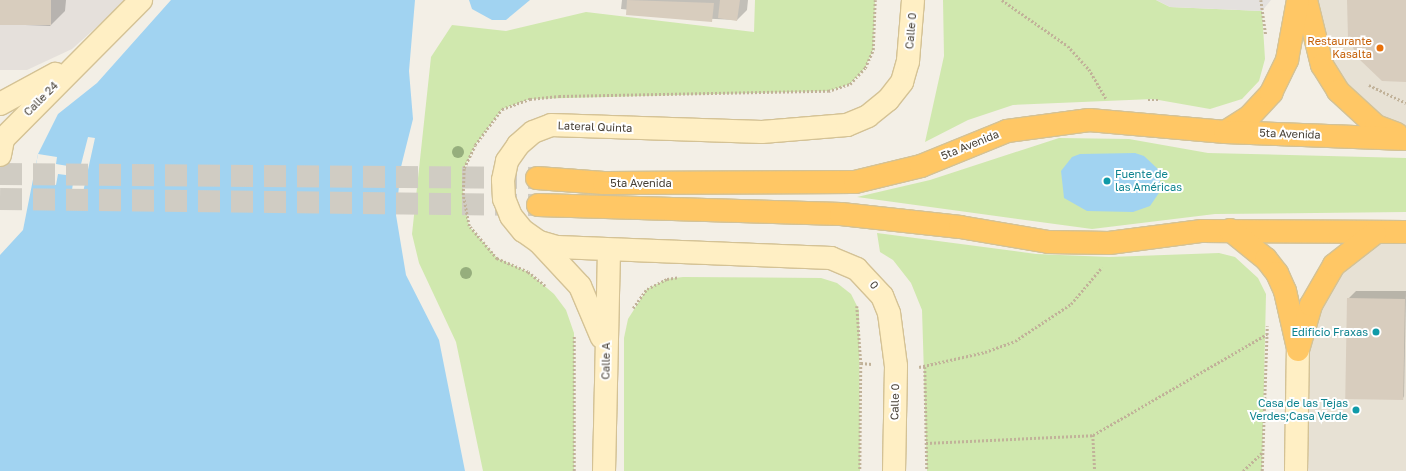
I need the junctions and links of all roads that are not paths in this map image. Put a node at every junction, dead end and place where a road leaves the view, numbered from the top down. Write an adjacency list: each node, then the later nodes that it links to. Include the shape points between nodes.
1 (141, 0): 5 (main road, Calle 24)
2 (913, 0): 6 (main road, Calle 0)
3 (1298, 0): 8 (highway, via 1287,60 1271,93 1249,117)
4 (1306, 0): 9 (highway, via 1322,65 1338,90 1376,126)
5 (93, 50): 7 (main road, Calle 24); 10 (main road, Calle 24, via 3,139)
6 (908, 61): 16 (main road, Lateral Quinta, via 902,82 888,100 868,116 847,125 762,132 551,125 533,132 518,145 507,161 504,192 511,216 523,231)
7 (0, 104)
8 (1225, 132): 9 (highway, 5ta Avenida); 11 (highway, 5ta Avenida, via 1114,120 1054,122 1007,131 899,173 824,184)
9 (1406, 138)
10 (0, 155)
11 (537, 178)
12 (538, 205): 13 (highway, via 841,214 960,227 1049,242 1109,243)
13 (1230, 230): 15 (highway); 20 (highway, via 1266,259 1277,273 1285,291)
14 (1406, 232): 15 (highway)
15 (1375, 233): 20 (highway, via 1334,265 1311,305)
16 (539, 242): 17 (main road, Lateral Quinta); 21 (main road, via 580,286 595,316)
17 (609, 251): 18 (main road, Lateral Quinta); 21 (main road, Calle A)
18 (831, 258): 19 (main road, 0, via 857,268 868,278 882,296)
19 (893, 332): 23 (main road, Calle 0, via 896,366)
20 (1298, 350): 24 (main road)
21 (606, 353): 22 (main road, Calle A)
22 (604, 471)
23 (894, 471)
24 (1296, 471)

